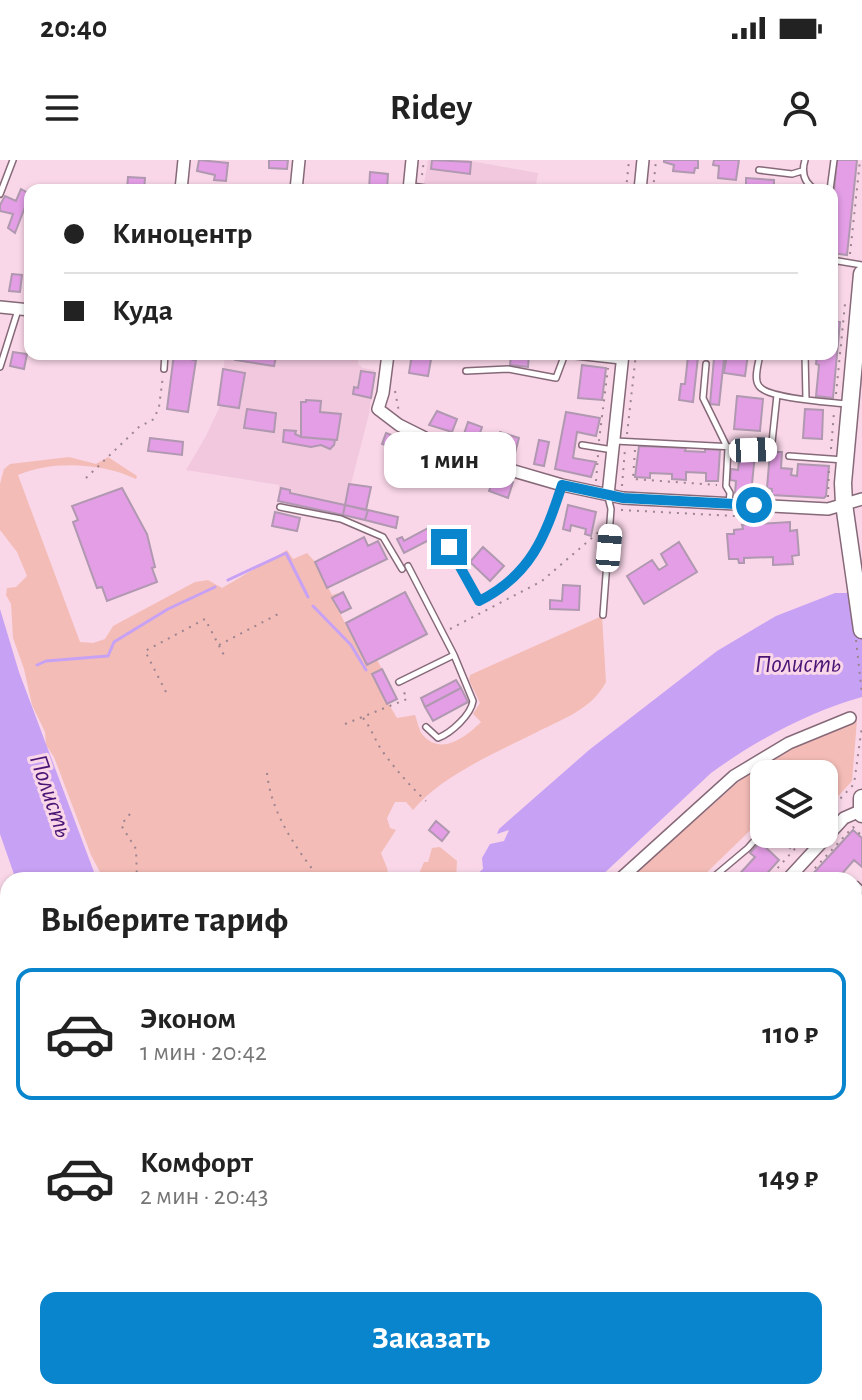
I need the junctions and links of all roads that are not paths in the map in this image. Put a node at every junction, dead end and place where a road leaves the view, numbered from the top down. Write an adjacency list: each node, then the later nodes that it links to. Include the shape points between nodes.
1 (13, 160): 16 (lane)
2 (184, 160): 10 (street)
3 (299, 160): 11 (street)
4 (412, 160): 12 (street)
5 (643, 160): 13 (street)
6 (805, 160): 9 (lane)
7 (834, 160): 15 (lane)
8 (759, 170): 9 (lane)
9 (802, 171): 14 (lane)
10 (182, 184)
11 (297, 184)
12 (409, 184)
13 (641, 184)
14 (808, 184)
15 (831, 184)
16 (0, 194)
17 (838, 261): 18 (lane)
18 (862, 265)
19 (862, 274): 20 (street)
20 (860, 305): 23 (street)
21 (0, 307): 22 (street)
22 (24, 309): 31 (lane)
23 (858, 347): 36 (street)
24 (165, 360): 32 (lane)
25 (387, 360): 44 (street, via 378,409 399,425 493,465)
26 (564, 360): 33 (lane, via 556,378 508,369)
27 (618, 360): 38 (street)
28 (759, 360): 34 (lane, via 759,386)
29 (805, 360): 35 (lane)
30 (706, 364): 40 (lane, via 703,398)
31 (0, 367)
32 (164, 369)
33 (466, 371)
34 (777, 395): 35 (lane); 37 (lane, via 772,442)
35 (806, 399): 36 (lane)
36 (848, 404): 43 (street)
37 (758, 441)
38 (617, 444): 39 (lane); 40 (lane); 45 (street)
39 (582, 445)
40 (728, 449): 41 (lane); 47 (lane)
41 (772, 449)
42 (789, 456): 43 (lane)
43 (845, 460): 48 (street)
44 (562, 485): 45 (street); 50 (lane, via 534,554 496,592 479,601)
45 (608, 495): 47 (street); 53 (lane, via 611,521)
46 (862, 499): 48 (street)
47 (729, 503): 48 (street, via 828,509)
48 (844, 504): 54 (street)
49 (280, 507): 52 (lane, via 341,519 383,537)
50 (449, 547)
51 (408, 566): 55 (lane)
52 (402, 569)
53 (603, 615)
54 (862, 630)
55 (454, 655): 56 (lane); 58 (lane, via 473,708 447,735 438,738)
56 (399, 682)
57 (850, 718): 61 (street, via 744,768)
58 (426, 727)
59 (861, 807): 63 (street)
60 (750, 846): 62 (lane)
61 (628, 872)
62 (720, 872)
63 (794, 872)

